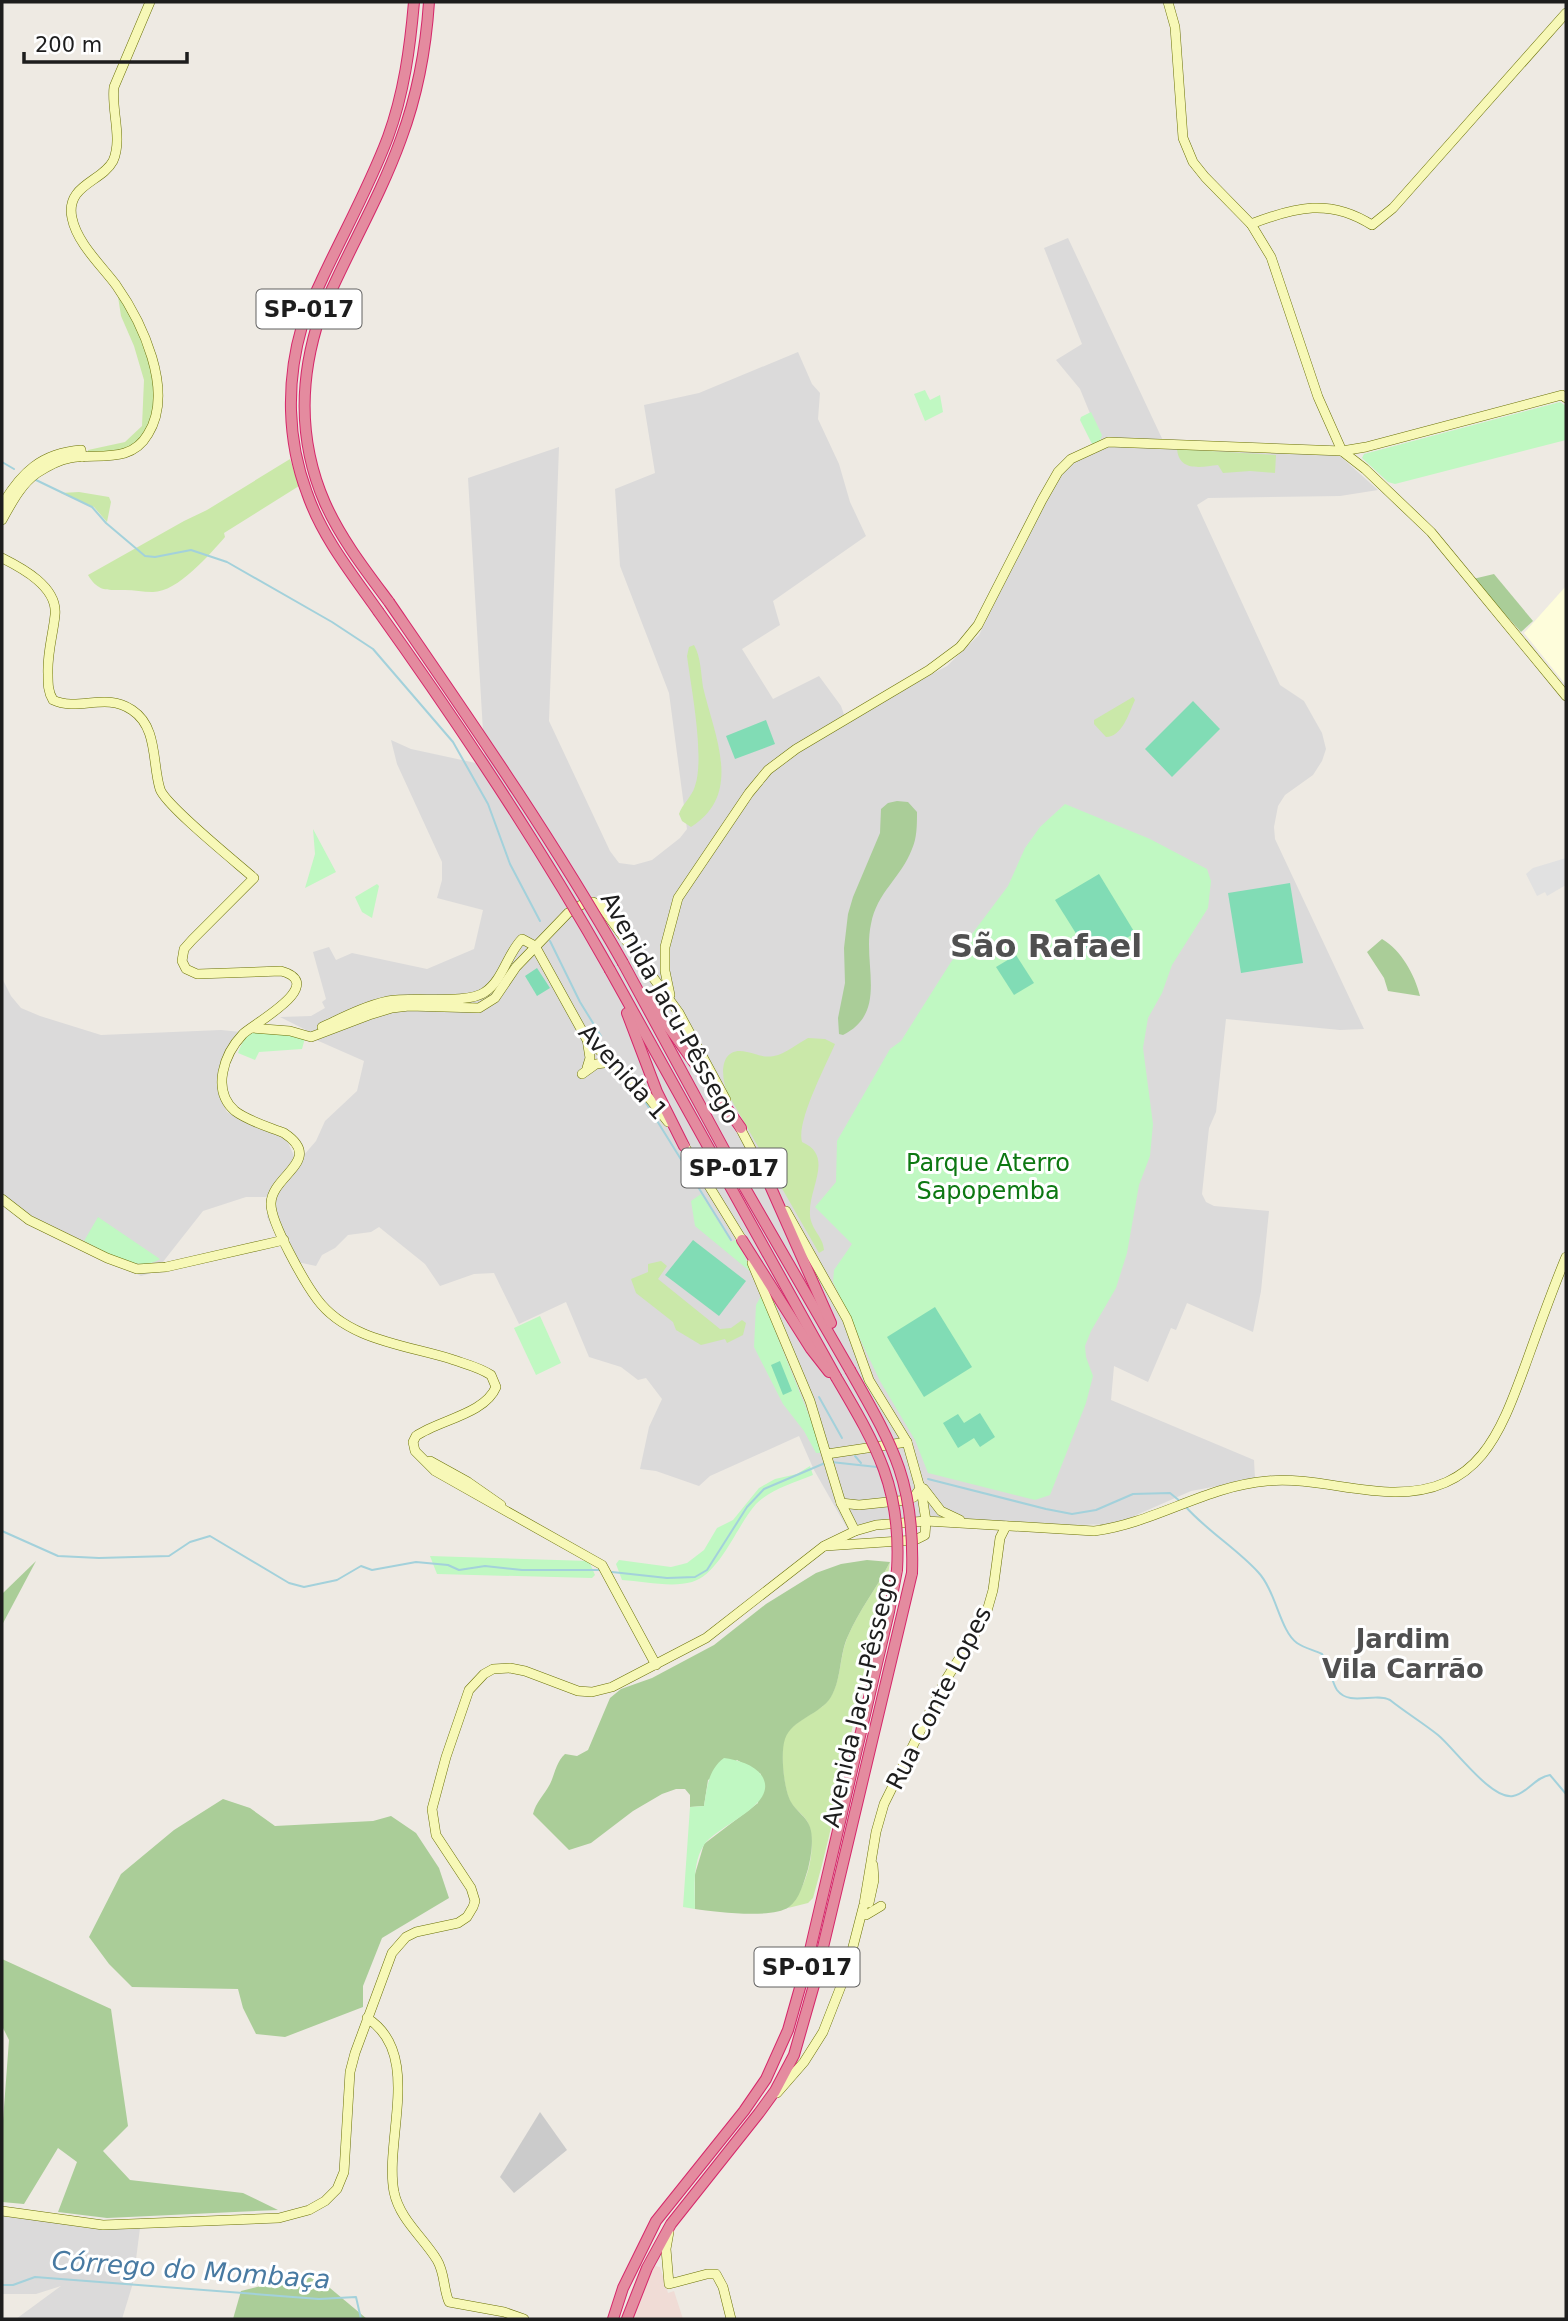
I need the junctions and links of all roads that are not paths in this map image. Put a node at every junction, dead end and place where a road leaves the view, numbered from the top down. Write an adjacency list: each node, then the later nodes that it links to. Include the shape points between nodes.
1 (150, 2): 11 (main road, via 114,87 116,148 112,163 77,194 72,219 146,341 155,374 156,415 146,438 132,450 113,456)
2 (407, 2): 7 (highway)
3 (414, 2): 7 (highway, Avenida Jacu-Pêssego / SP-017)
4 (431, 2): 19 (highway, Avenida Jacu-Pêssego / SP-017, bridge, via 411,108 391,165 312,342 305,431 325,503 353,552 521,795)
5 (1168, 2): 8 (main road, via 1175,27 1188,153)
6 (1566, 13): 8 (main road, via 1393,208 1372,225 1340,209 1305,207)
7 (409, 55): 20 (highway, Avenida Jacu-Pêssego / SP-017, bridge, via 401,95 373,174 303,324 291,400 292,436 307,494 322,527 521,821)
8 (1251, 224): 10 (main road, via 1277,268 1318,397)
9 (1564, 396): 10 (main road)
10 (1342, 452): 15 (main road, via 1431,532); 17 (main road, via 1108,442 1071,459 1041,500 978,625 960,647 796,749 759,779 678,898 668,930)
11 (82, 453): 12 (main road, via 60,454 32,467); 13 (main road, via 29,479)
12 (2, 505)
13 (2, 520)
14 (2, 558): 22 (main road, via 36,579 54,604 48,646 53,700 67,704 111,701 140,717 151,737 162,793 254,878 192,940 182,956 186,969 197,974 276,971 292,976 296,982 293,996)
15 (1566, 695)
16 (535, 946): 18 (main road, via 568,913 593,902 601,906); 23 (main road, via 495,998 479,1008 392,1008); 23 (main road, via 522,939 492,985 479,995 389,1001 357,1011); 24 (main road, Avenida 1)
17 (665, 971): 18 (main road); 21 (main road)
18 (654, 978): 21 (main road)
19 (633, 981): 26 (highway); 33 (highway, Avenida Jacu-Pêssego / SP-017, via 738,1177)
20 (619, 987): 27 (highway, via 657,1092); 34 (highway, Avenida Jacu-Pêssego / SP-017)
21 (671, 1002): 26 (main road)
22 (250, 1028): 23 (main road); 30 (main road, via 230,1054 222,1073 222,1089 234,1110 284,1133 298,1149 297,1164 271,1198)
23 (308, 1036)
24 (586, 1038): 25 (main road, Avenida 1); 25 (main road, via 590,1058 585,1071 600,1062)
25 (612, 1062): 27 (main road, Avenida 1, via 642,1089)
26 (741, 1128): 28 (main road)
27 (684, 1146): 31 (main road, Avenida 1)
28 (768, 1181): 33 (highway); 35 (main road, via 835,1297 869,1380)
29 (2, 1199): 30 (main road, via 29,1220 137,1269 166,1267)
30 (284, 1240): 36 (main road, via 318,1299 335,1318 374,1337 479,1368 495,1381 494,1392 484,1403 416,1436 413,1447)
31 (742, 1240): 34 (highway, via 821,1364); 37 (main road, Avenida 1)
32 (1566, 1257): 46 (main road, via 1503,1424 1487,1449 1457,1476 1425,1489 1394,1492 1270,1480 1229,1486 1121,1528)
33 (844, 1359): 53 (highway, Avenida Jacu-Pêssego / SP-017, bridge, via 901,1468 911,1513 912,1573 802,2032 785,2074)
34 (836, 1376): 59 (highway, Avenida Jacu-Pêssego / SP-017, bridge, via 888,1476 898,1532 897,1570 813,1938 788,2030 766,2079 656,2221)
35 (907, 1442): 37 (main road); 38 (main road)
36 (418, 1456): 39 (main road); 40 (main road)
37 (828, 1456): 41 (main road, Avenida 1)
38 (920, 1484): 41 (main road, via 914,1497 907,1500); 43 (main road); 44 (main road, via 942,1511)
39 (474, 1493): 40 (main road); 42 (main road)
40 (490, 1496): 42 (main road)
41 (841, 1503): 47 (main road, Avenida 1)
42 (506, 1510): 50 (main road, via 606,1571)
43 (926, 1521): 44 (main road); 47 (main road, via 886,1523); 49 (main road, via 925,1535 915,1540)
44 (968, 1523): 45 (main road)
45 (994, 1526): 46 (main road); 48 (main road)
46 (1006, 1527): 48 (main road, Rua Conte Lopes)
47 (855, 1531): 49 (main road)
48 (1000, 1538): 51 (main road, Rua Conte Lopes, via 985,1618 951,1671 892,1786 880,1820)
49 (824, 1546): 50 (main road, via 706,1638)
50 (656, 1665): 52 (main road, via 592,1692 510,1668 493,1669 475,1681 446,1757 432,1818 441,1844 473,1894 474,1908 458,1923 416,1932 398,1945)
51 (865, 1905): 51 (main road, via 882,1905); 53 (main road, Rua Conte Lopes, via 831,2016 819,2040)
52 (368, 2018): 54 (main road, via 350,2072 342,2180 325,2201 309,2210 279,2218 111,2225); 58 (main road, via 387,2036 396,2061 392,2179 401,2212 437,2260 449,2302)
53 (760, 2113): 55 (highway, Avenida Jacu-Pêssego / SP-017)
54 (2, 2211)
55 (671, 2224): 56 (main road); 57 (highway, Avenida Jacu-Pêssego / SP-017)
56 (667, 2264): 57 (main road, via 656,2261); 61 (main road, via 669,2284 713,2273)
57 (647, 2268): 60 (highway, Avenida Jacu-Pêssego / SP-017)
58 (524, 2319)
59 (613, 2319)
60 (627, 2319)
61 (731, 2319)

